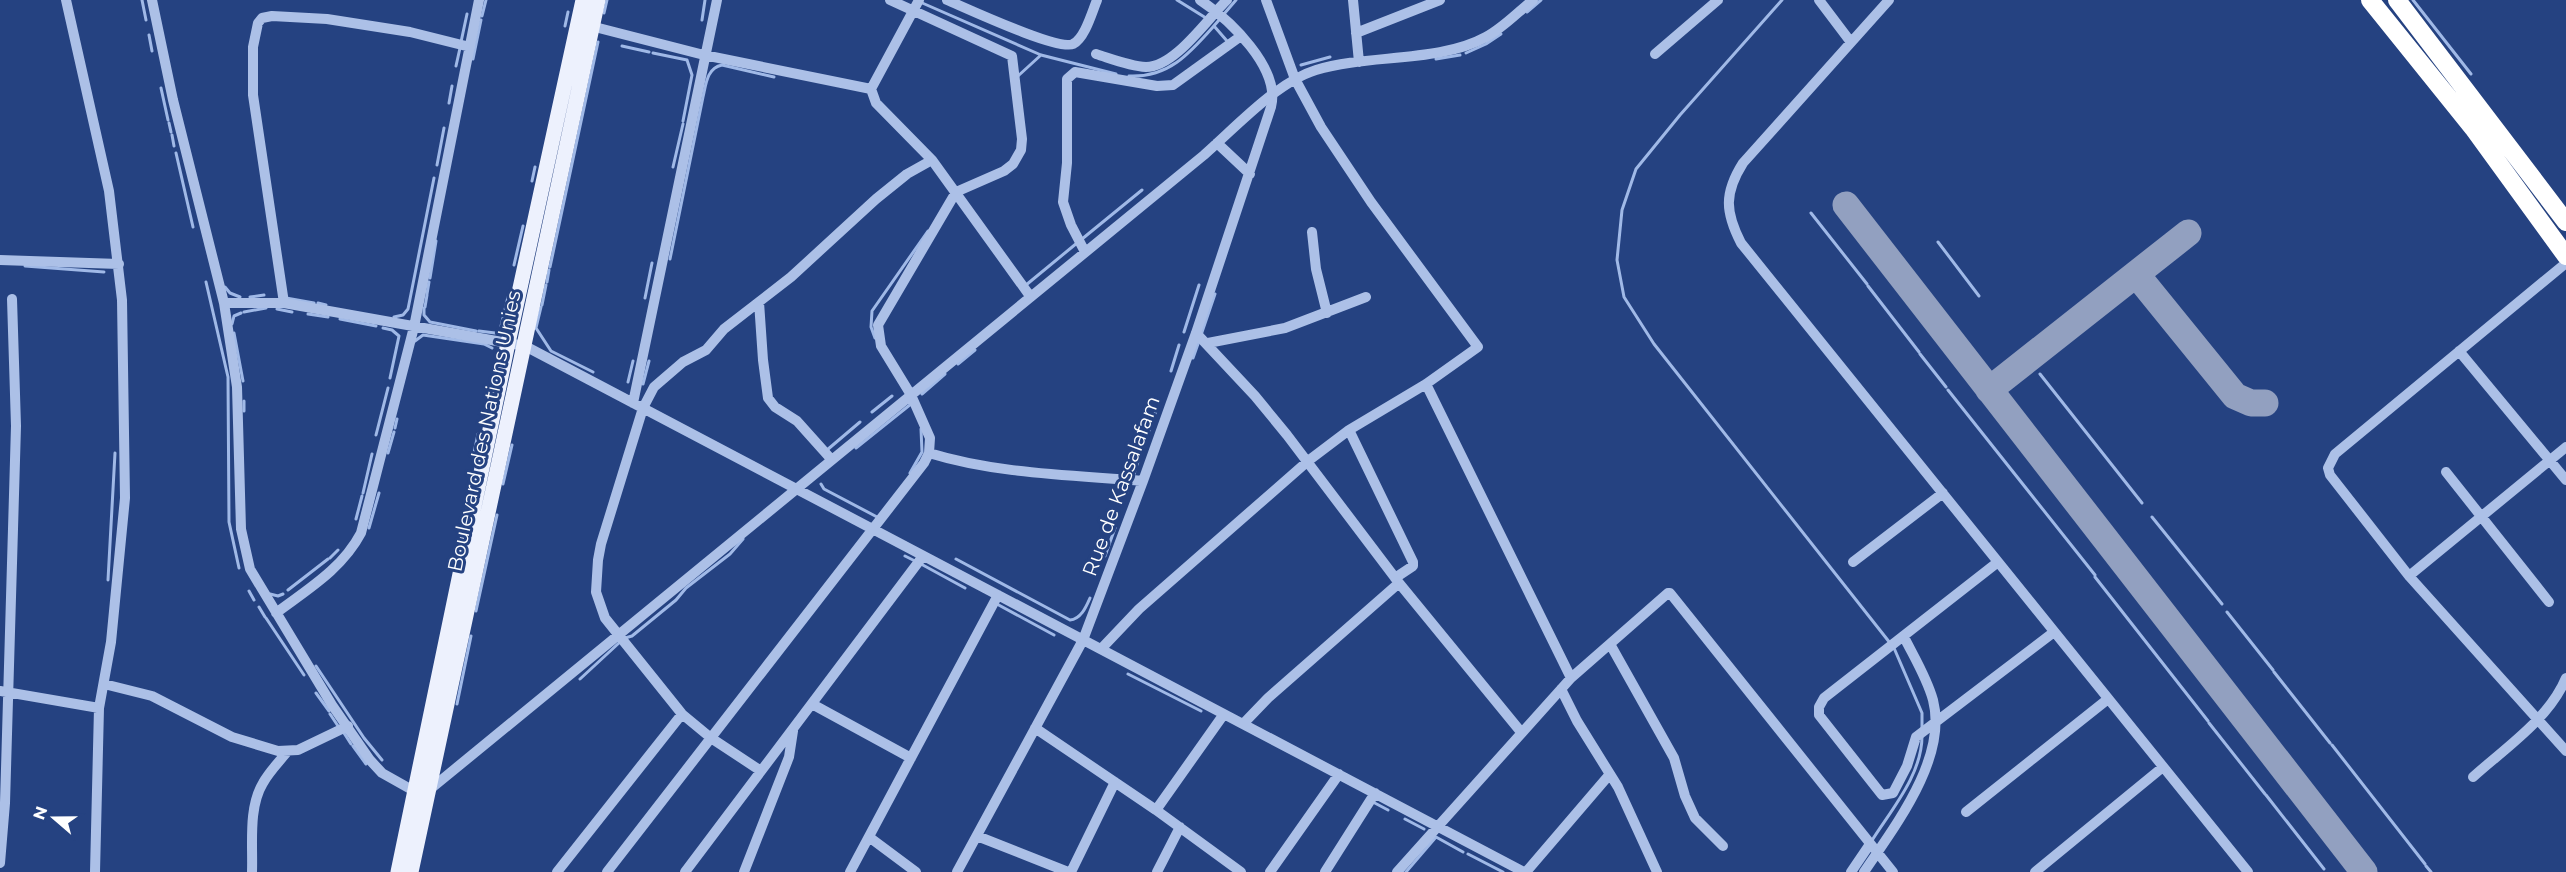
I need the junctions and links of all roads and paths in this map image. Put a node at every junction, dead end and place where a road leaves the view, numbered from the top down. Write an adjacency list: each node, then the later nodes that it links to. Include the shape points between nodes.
1 (66, 0): 46 (street, via 109,191)
2 (152, 0): 51 (street, via 173,100)
3 (479, 0): 28 (street)
4 (583, 0): 24 (main road, Boulevard des Nations Unies)
5 (598, 0): 24 (main road, Boulevard des Nations Unies)
6 (717, 0): 31 (street)
7 (890, 0): 22 (street)
8 (919, 0): 22 (street)
9 (947, 0): 10 (street, via 1066,46 1080,37)
10 (1098, 0)
11 (1200, 0): 23 (street)
12 (1227, 0): 23 (street)
13 (1266, 0): 33 (street)
14 (1353, 0): 25 (street)
15 (1440, 0): 25 (street)
16 (1533, 0): 32 (street, via 1494,33 1475,42 1435,52)
17 (1718, 0): 30 (street)
18 (1819, 0): 27 (street)
19 (1889, 0): 27 (street)
20 (2370, 0): 43 (highway, via 2473,128)
21 (2397, 0): 40 (highway)
22 (913, 10): 34 (street); 39 (street, via 1005,51 1014,60 1022,139 1018,158 1004,171)
23 (1218, 12): 26 (street); 29 (street, via 1163,63 1136,66)
24 (585, 25): 31 (street); 56 (main road, Boulevard des Nations Unies); 58 (main road, Boulevard des Nations Unies)
25 (1356, 33): 32 (street)
26 (1241, 36): 35 (street, via 1262,64); 42 (street, via 1173,85 1157,86 1075,72 1067,79 1063,202)
27 (1850, 41): 73 (street, via 1743,163 1730,188 1731,223 1741,243)
28 (470, 47): 52 (street, via 410,32 327,19 272,16 258,23 253,47 253,95); 54 (street)
29 (1096, 54)
30 (1655, 54)
31 (705, 55): 34 (street); 62 (street)
32 (1359, 62): 33 (street, via 1316,70)
33 (1294, 79): 35 (street); 60 (street, via 1339,156 1478,347)
34 (871, 89): 37 (street, via 876,103)
35 (1273, 93): 36 (street); 38 (street, Rue de Kassalafam)
36 (1217, 143): 38 (street); 42 (street)
37 (932, 160): 39 (street); 50 (street, via 876,199)
38 (1250, 174): 55 (street, Rue de Kassalafam)
39 (956, 192): 47 (street); 61 (street, via 878,325 881,346)
40 (2566, 222)
41 (1312, 232): 53 (street)
42 (1085, 252): 47 (street)
43 (2566, 256)
44 (0, 260): 46 (street)
45 (2566, 263): 59 (street)
46 (119, 264): 92 (street, via 125,498)
47 (1030, 296): 61 (street)
48 (1366, 297): 53 (street)
49 (12, 299): 94 (street, via 16,426)
50 (759, 302): 62 (street, via 706,350 667,375); 66 (street, via 768,398 797,421)
51 (225, 303): 52 (street); 83 (street, via 237,387 241,529 250,569)
52 (284, 303): 54 (street)
53 (1327, 314): 57 (street, via 1285,328)
54 (414, 327): 56 (street); 83 (street, via 361,533 344,560)
55 (1196, 333): 57 (street); 71 (street, Rue de Kassalafam)
56 (508, 343): 58 (street); 95 (main road, Boulevard des Nations Unies)
57 (1208, 343): 67 (street)
58 (525, 346): 62 (street); 95 (main road, Boulevard des Nations Unies)
59 (2459, 351): 68 (street); 79 (street, via 2335,454 2328,468)
60 (1426, 384): 63 (street); 90 (street)
61 (911, 395): 65 (street, via 930,438); 66 (street)
62 (638, 406): 72 (street); 85 (street, via 598,560 598,601)
63 (1349, 430): 67 (street); 80 (street, via 1413,562)
64 (2566, 447): 68 (street)
65 (928, 453): 71 (street, via 1010,469); 75 (street)
66 (831, 459): 72 (street)
67 (1308, 461): 80 (street); 89 (street, via 1139,609)
68 (2549, 461): 70 (street); 74 (street)
69 (2446, 472): 74 (street)
70 (2566, 480)
71 (1143, 481): 87 (street, Rue de Kassalafam)
72 (796, 489): 75 (street); 85 (street)
73 (1943, 493): 77 (street); 78 (street)
74 (2482, 517): 79 (street); 82 (street)
75 (873, 529): 76 (street); 108 (street)
76 (923, 556): 81 (street); 97 (street)
77 (1853, 562)
78 (1998, 562): 84 (street); 86 (street)
79 (2409, 576): 101 (street)
80 (1397, 581): 103 (street); 107 (street)
81 (998, 595): 87 (street); 111 (street)
82 (2549, 602)
83 (276, 613): 104 (street)
84 (2054, 632): 96 (street); 102 (street)
85 (618, 637): 99 (street); 119 (street)
86 (1902, 638): 102 (street, via 1929,686); 102 (street, via 1824,698 1819,714 1882,795 1893,793 1916,737)
87 (1083, 640): 89 (street); 105 (street, Rue de Kassalafam)
88 (1610, 644): 90 (street); 127 (street, via 1674,758 1684,796 1695,818); 128 (street, via 1670,592)
89 (1101, 650): 100 (street)
90 (1571, 678): 93 (street)
91 (2566, 678): 101 (street, via 2560,693)
92 (104, 684): 98 (street); 110 (street, via 152,696 232,737)
93 (1561, 689): 107 (street); 116 (street)
94 (4, 691): 98 (street); 112 (street)
95 (441, 699): 119 (main road, Boulevard des Nations Unies)
96 (2108, 699): 113 (street); 122 (street)
97 (812, 704): 106 (street); 111 (street)
98 (99, 708): 130 (street)
99 (682, 714): 108 (street); 134 (street)
100 (1224, 714): 103 (street); 121 (street)
101 (2537, 719): 109 (street); 117 (street)
102 (1934, 723): 128 (street, via 1929,760 1917,786)
103 (1243, 724): 115 (street)
104 (348, 726): 110 (street); 119 (street, via 382,773)
105 (1035, 728): 118 (street); 125 (street, Rue de Kassalafam)
106 (793, 729): 114 (street); 137 (street, via 789,757)
107 (1521, 732): 123 (street)
108 (711, 738): 114 (street); 135 (street)
109 (2566, 751)
110 (287, 752): 131 (street, via 263,783 254,808)
111 (911, 758): 126 (street)
112 (3, 761): 129 (street)
113 (2163, 767): 152 (street); 153 (street)
114 (761, 771): 136 (street)
115 (1339, 774): 120 (street); 144 (street)
116 (1610, 774): 147 (street); 148 (street)
117 (2473, 777)
118 (1114, 782): 121 (street); 141 (street)
119 (421, 791): 132 (main road, Boulevard des Nations Unies); 133 (main road, Boulevard des Nations Unies)
120 (1375, 794): 123 (street); 145 (street)
121 (1156, 810): 124 (street)
122 (1966, 812)
123 (1436, 826): 146 (street); 147 (street)
124 (1180, 827): 142 (street); 143 (street)
125 (977, 836): 140 (street, Rue de Kassalafam); 141 (street)
126 (869, 837): 138 (street); 139 (street)
127 (1723, 846)
128 (1873, 848): 149 (street); 150 (street); 151 (street)
129 (0, 863)
130 (95, 872)
131 (252, 872)
132 (398, 872)
133 (411, 872)
134 (557, 872)
135 (607, 872)
136 (685, 872)
137 (744, 872)
138 (850, 872)
139 (916, 872)
140 (957, 872)
141 (1070, 872)
142 (1157, 872)
143 (1241, 872)
144 (1270, 872)
145 (1325, 872)
146 (1397, 872)
147 (1525, 872)
148 (1657, 872)
149 (1851, 872)
150 (1864, 872)
151 (1893, 872)
152 (2035, 872)
153 (2248, 872)

